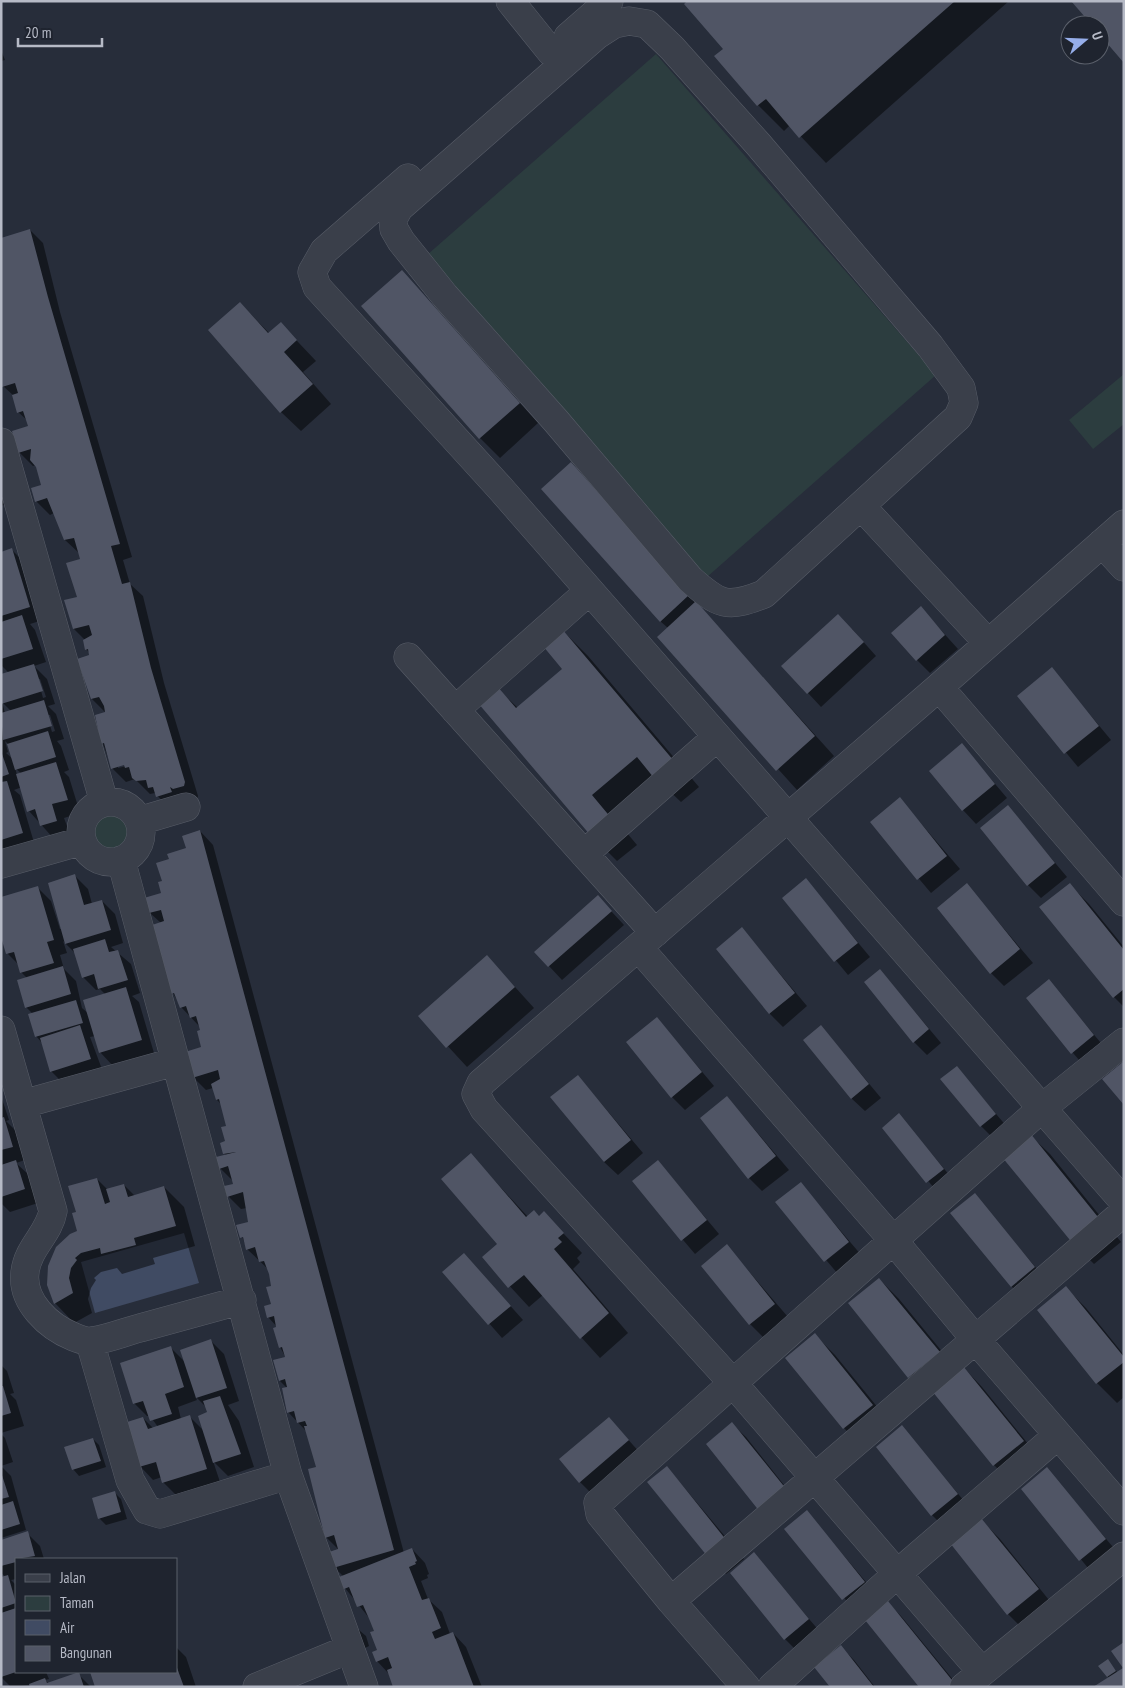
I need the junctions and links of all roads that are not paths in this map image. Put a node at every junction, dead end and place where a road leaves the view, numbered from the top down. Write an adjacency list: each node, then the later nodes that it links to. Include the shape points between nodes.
1 (510, 1): 3 (street)
2 (609, 1): 3 (street)
3 (551, 52): 9 (street, via 324,251 312,272 318,287 500,488)
4 (1, 442): 15 (street)
5 (861, 506): 5 (street, via 764,594 742,603 713,600 690,579 428,276 394,229 393,219 399,208 597,35 614,24 629,21 647,24 758,144 930,346 961,388 964,403 958,417); 10 (street)
6 (1124, 524): 7 (street)
7 (1102, 542): 8 (street); 10 (street)
8 (1124, 567)
9 (588, 592): 13 (street); 14 (street)
10 (988, 643): 12 (street)
11 (408, 657): 13 (street)
12 (939, 688): 17 (street); 23 (street)
13 (455, 710): 20 (street)
14 (717, 737): 17 (street); 20 (street)
15 (104, 802): 18 (street, via 125,805); 19 (street, via 86,813 81,826)
16 (186, 807): 18 (street)
17 (788, 818): 24 (street); 29 (street)
18 (139, 821): 21 (street, via 139,841 132,853)
19 (82, 841): 21 (street, via 89,853 100,860); 22 (street)
20 (584, 854): 24 (street)
21 (121, 860): 27 (street)
22 (1, 864)
23 (1124, 902)
24 (647, 940): 32 (street); 36 (street, via 481,1083 476,1094 484,1109)
25 (1, 1030): 28 (street)
26 (1124, 1042): 29 (street)
27 (174, 1062): 28 (street); 33 (street)
28 (22, 1104): 35 (street, via 53,1211 48,1228 28,1257 25,1274 28,1291 46,1320 60,1331)
29 (1042, 1108): 30 (street); 32 (street)
30 (1124, 1202)
31 (1124, 1212): 34 (street)
32 (893, 1240): 34 (street); 36 (street)
33 (242, 1300): 35 (street); 38 (street)
34 (975, 1339): 37 (street); 39 (street)
35 (90, 1342): 38 (street, via 130,1480 147,1510 160,1514)
36 (732, 1382): 39 (street); 43 (street, via 598,1503 600,1514)
37 (1057, 1436): 40 (street); 42 (street)
38 (288, 1475): 44 (street)
39 (816, 1479): 42 (street); 43 (street)
40 (1124, 1511)
41 (1124, 1556): 45 (street)
42 (898, 1573): 45 (street); 49 (street)
43 (671, 1601): 48 (street)
44 (349, 1649): 46 (street); 47 (street)
45 (973, 1679)
46 (257, 1687)
47 (364, 1687)
48 (746, 1687)
49 (772, 1687)

